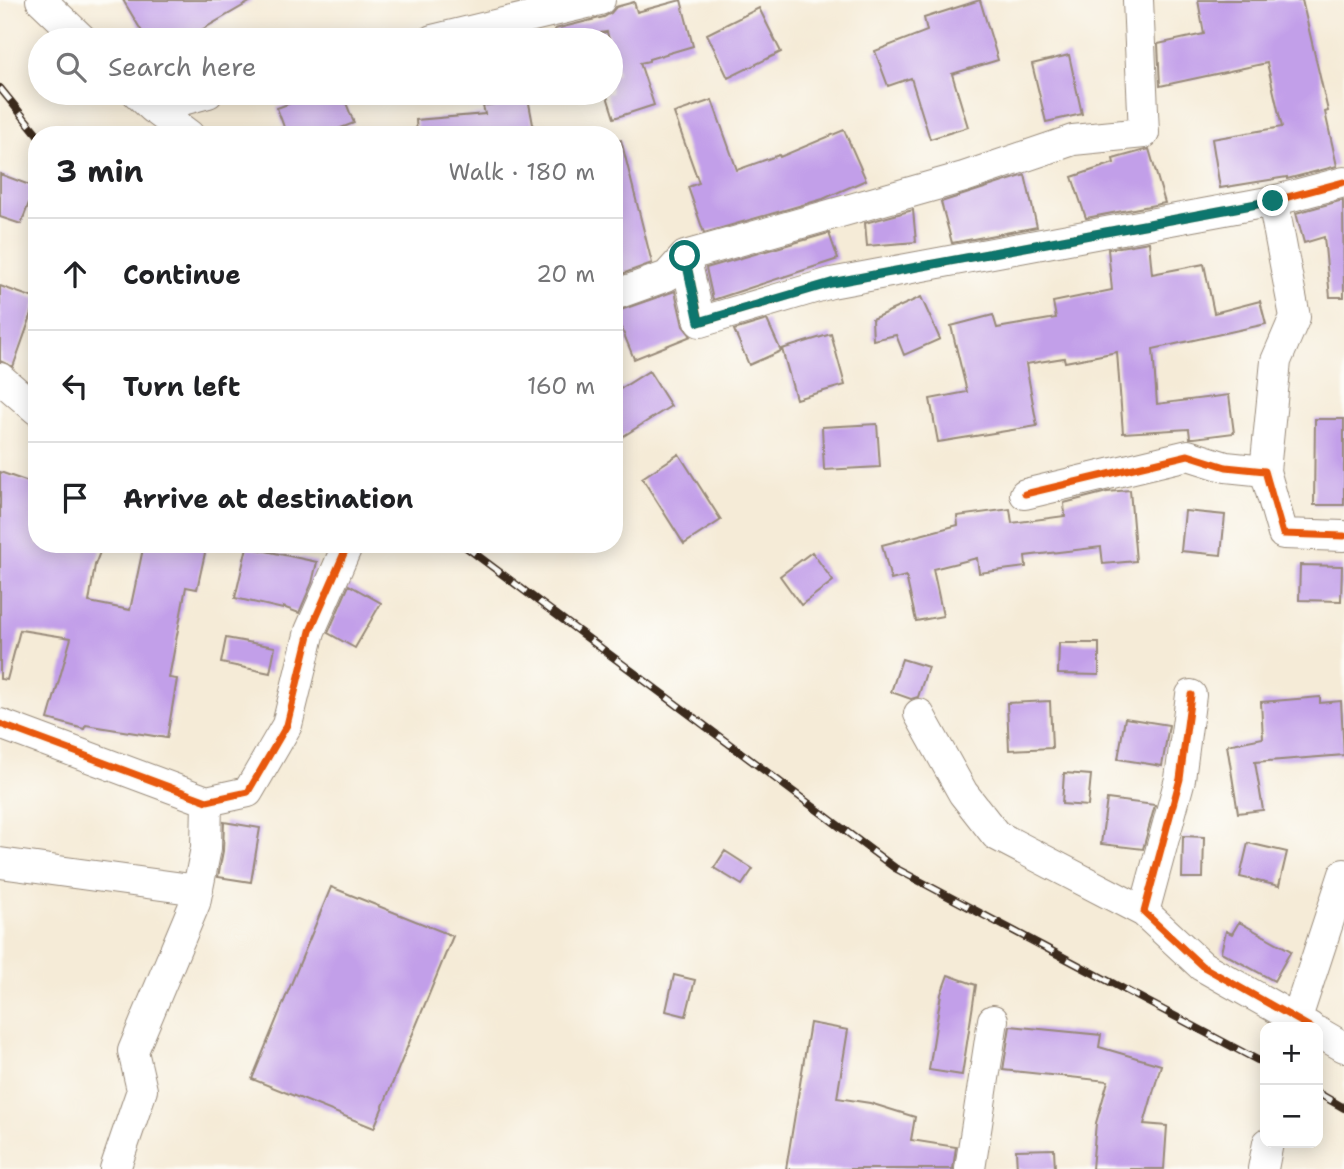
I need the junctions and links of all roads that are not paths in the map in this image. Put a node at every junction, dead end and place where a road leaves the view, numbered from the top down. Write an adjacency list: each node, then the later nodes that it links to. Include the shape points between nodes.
1 (41, 0): 5 (street)
2 (600, 0): 4 (street)
3 (1138, 0): 11 (street, via 1144,132 1073,140 964,177)
4 (541, 7): 6 (street)
5 (70, 28)
6 (472, 28)
7 (151, 105): 8 (street)
8 (178, 126)
9 (1344, 182): 10 (street)
10 (1273, 201): 11 (street, via 831,283 699,322); 15 (street, via 1295,317 1276,361)
11 (685, 256): 12 (street, via 667,276)
12 (623, 292)
13 (0, 377): 14 (street)
14 (28, 402)
15 (1265, 471): 16 (street, via 1226,467 1188,455); 17 (street, via 1283,534)
16 (1025, 494)
17 (1344, 536)
18 (344, 553): 22 (street, via 310,631 287,725 248,792)
19 (1191, 695): 26 (street, via 1181,779)
20 (919, 714): 26 (street, via 963,793 996,835)
21 (0, 724): 22 (street)
22 (207, 801): 25 (street, via 206,848)
23 (0, 863): 25 (street)
24 (1344, 874): 29 (street)
25 (198, 890): 33 (street, via 133,1051 142,1090)
26 (1144, 912): 28 (street, via 1202,966)
27 (993, 1020): 34 (street)
28 (1297, 1022)
29 (1305, 1022)
30 (1323, 1036): 31 (street)
31 (1344, 1047)
32 (1267, 1148): 35 (street)
33 (115, 1169)
34 (970, 1169)
35 (1263, 1169)

